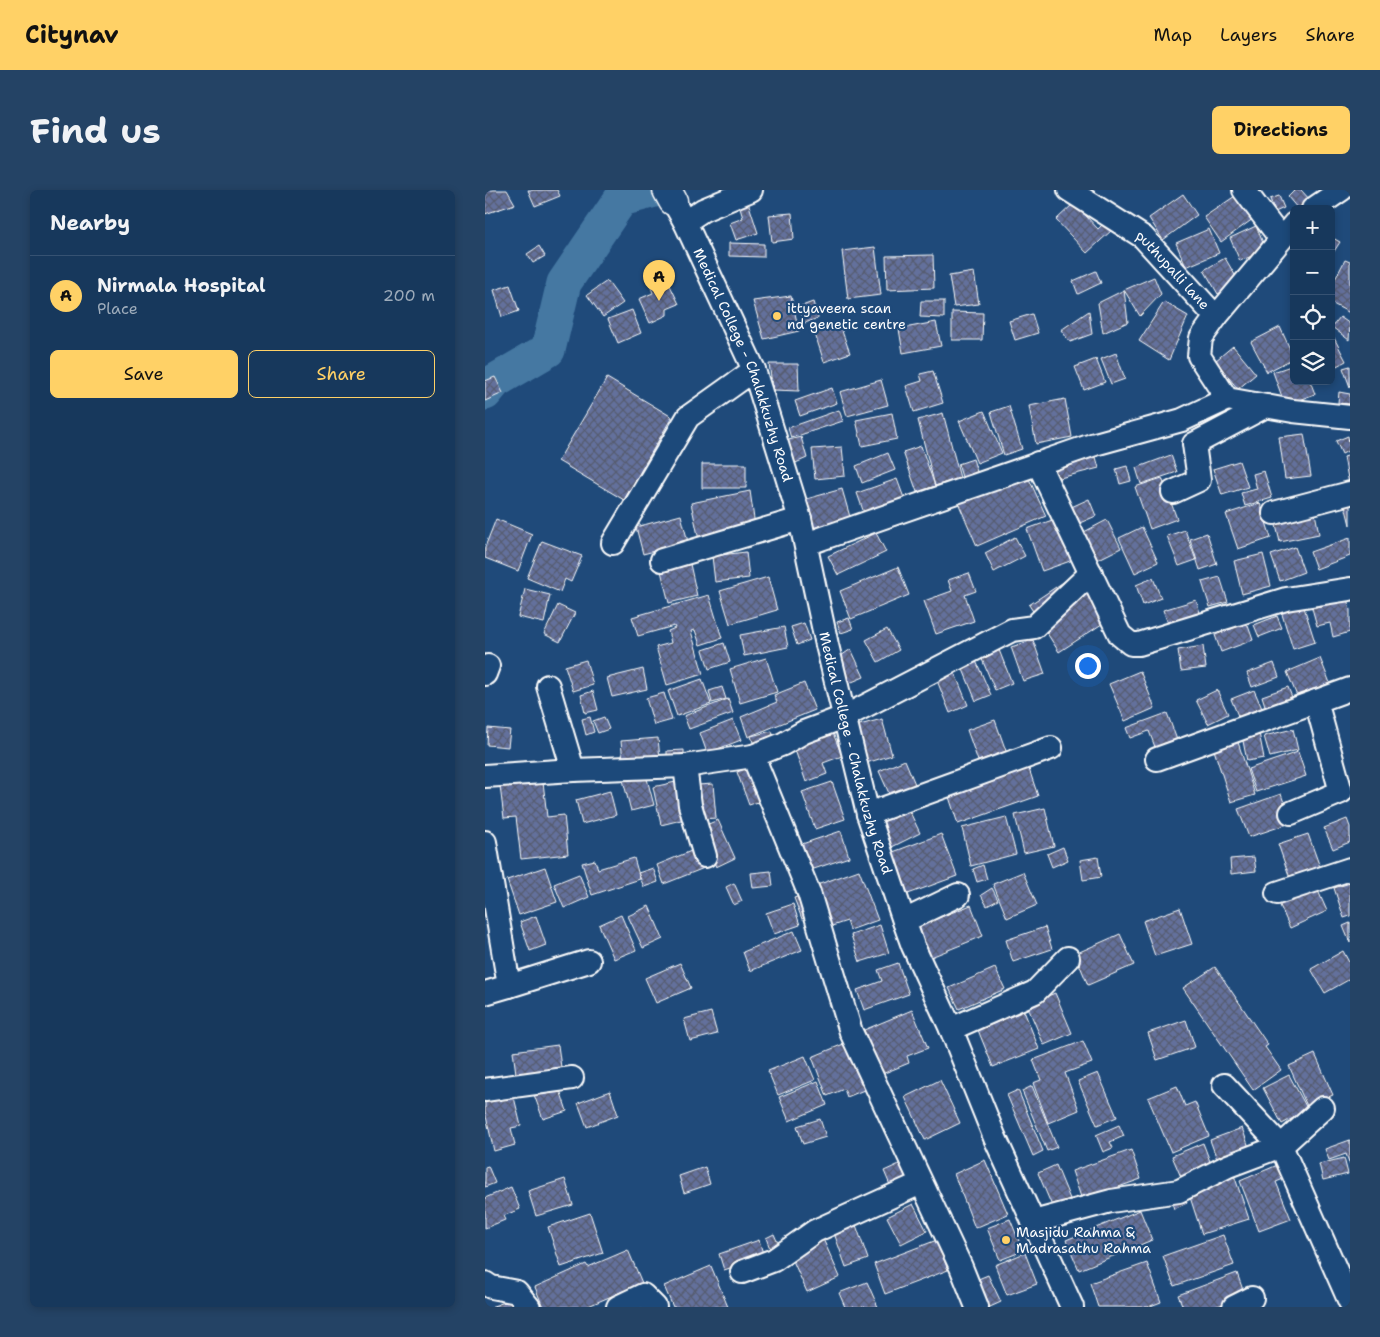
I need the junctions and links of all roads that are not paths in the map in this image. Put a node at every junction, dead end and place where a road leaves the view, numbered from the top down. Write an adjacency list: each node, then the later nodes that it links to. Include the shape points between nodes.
1 (751, 190): 6 (street, via 703,210)
2 (1069, 190): 8 (street, puthupalli lane, via 1143,237)
3 (1245, 190): 7 (street)
4 (1341, 190): 5 (street)
5 (1315, 200)
6 (675, 204): 9 (street, Medical College - Chalakkuzhy Road)
7 (1288, 232): 8 (street)
8 (1216, 317): 10 (street, puthupalli lane, via 1201,338 1199,356)
9 (754, 370): 17 (street, Medical College - Chalakkuzhy Road); 18 (street, via 688,417)
10 (1227, 399): 11 (street); 13 (street, via 1182,420)
11 (1266, 406): 12 (street); 14 (street, via 1194,444 1199,480)
12 (1350, 417)
13 (1038, 463): 19 (street); 21 (street)
14 (1173, 492)
15 (1350, 493): 16 (street)
16 (1274, 513)
17 (800, 519): 19 (street, Medical College - Chalakkuzhy Road); 20 (street)
18 (613, 543)
19 (806, 544): 26 (street, Medical College - Chalakkuzhy Road)
20 (662, 560)
21 (1091, 573): 22 (street, via 1120,635 1134,645 1286,599); 26 (street, via 1035,627 1012,630)
22 (1350, 588)
23 (548, 686): 31 (street)
24 (1350, 689): 25 (street)
25 (1317, 701): 29 (street); 33 (street, via 1341,792)
26 (844, 717): 28 (street); 34 (street, Medical College - Chalakkuzhy Road)
27 (1051, 748): 34 (street)
28 (753, 756): 30 (street); 51 (street, via 809,893 851,1032)
29 (1157, 759)
30 (685, 766): 31 (street); 36 (street, via 692,813)
31 (573, 770): 32 (street)
32 (485, 776)
33 (1291, 813)
34 (868, 814): 40 (street, Medical College - Chalakkuzhy Road)
35 (485, 842): 43 (street)
36 (705, 856)
37 (1350, 869): 38 (street)
38 (1277, 893)
39 (959, 895): 40 (street)
40 (904, 921): 45 (street, Medical College - Chalakkuzhy Road)
41 (1068, 958): 45 (street, via 1035,992)
42 (589, 961): 43 (street)
43 (509, 986): 44 (street)
44 (485, 993)
45 (951, 1029): 52 (street, Medical College - Chalakkuzhy Road)
46 (571, 1078): 48 (street)
47 (1224, 1085): 50 (street)
48 (485, 1090)
49 (1323, 1108): 50 (street)
50 (1281, 1146): 52 (street, via 1228,1166 1179,1191 1111,1201); 55 (street)
51 (921, 1182): 53 (street, via 815,1231 774,1260); 59 (street)
52 (1033, 1222): 60 (street, Medical College - Chalakkuzhy Road)
53 (742, 1272)
54 (487, 1286): 56 (street, via 517,1292)
55 (1350, 1302)
56 (529, 1307)
57 (618, 1307): 58 (street, via 643,1295)
58 (655, 1307)
59 (977, 1307)
60 (1072, 1307)

